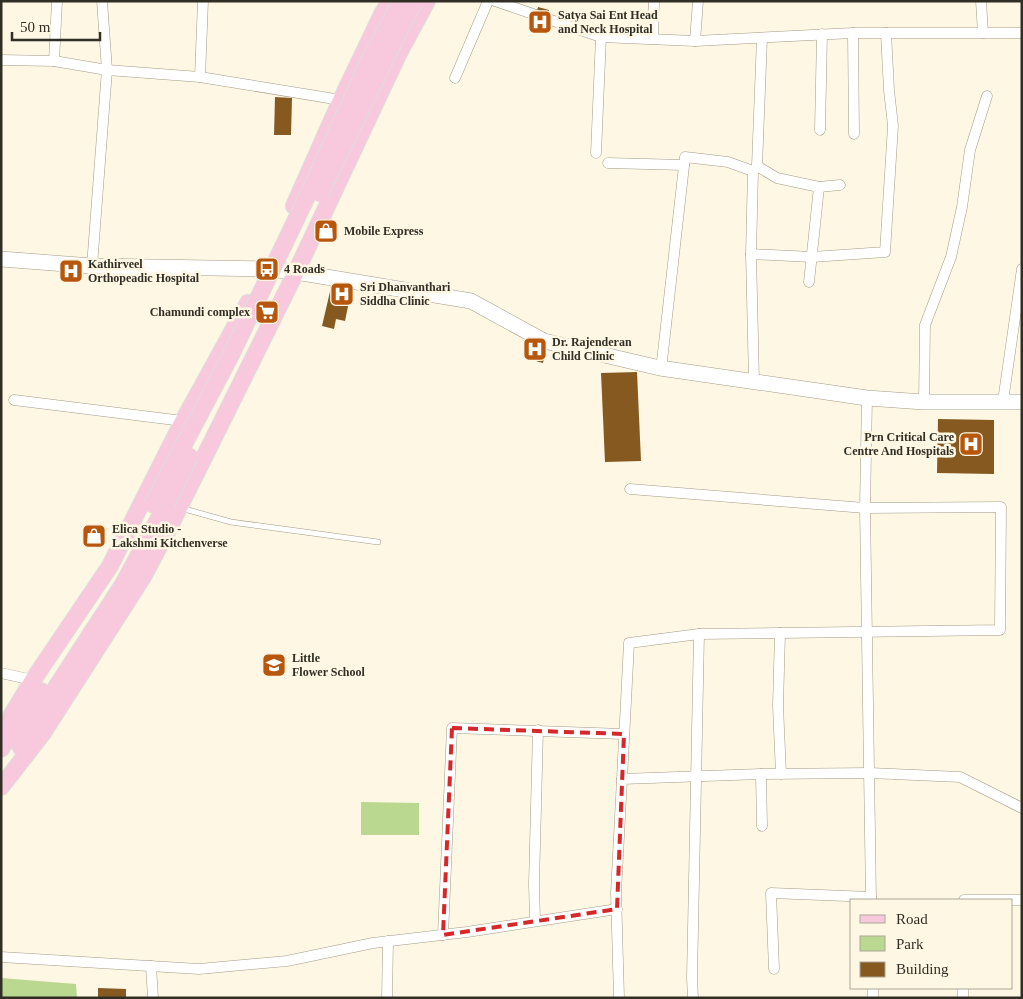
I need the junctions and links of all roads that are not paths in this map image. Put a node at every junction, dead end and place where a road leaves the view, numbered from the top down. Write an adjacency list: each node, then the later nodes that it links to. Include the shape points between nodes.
1 (57, 1): 23 (street)
2 (102, 1): 24 (street)
3 (203, 1): 25 (street)
4 (390, 1): 28 (main road)
5 (401, 1): 65 (main road, bridge, via 368,63 231,355 152,505 114,575)
6 (415, 1): 71 (main road, bridge, via 144,548 42,709)
7 (427, 1): 43 (main road, via 399,52)
8 (488, 1): 26 (street)
9 (495, 1): 18 (street)
10 (654, 1): 20 (street)
11 (698, 1): 21 (street)
12 (981, 1): 15 (street)
13 (854, 33): 14 (street); 17 (street); 30 (street)
14 (886, 33): 15 (street); 38 (street, via 893,126 885,252)
15 (983, 33): 16 (street)
16 (1022, 33)
17 (822, 34): 19 (street); 29 (street)
18 (601, 37): 20 (street); 31 (street)
19 (762, 38): 21 (street); 34 (street)
20 (653, 39): 21 (street)
21 (695, 41)
22 (1, 60): 23 (street)
23 (54, 61): 24 (street)
24 (107, 70): 25 (street); 40 (street)
25 (200, 77): 28 (street)
26 (454, 78)
27 (987, 96): 50 (street, via 970,150 951,257 925,325)
28 (341, 100): 41 (main road)
29 (820, 130)
30 (854, 134)
31 (596, 153)
32 (608, 163): 33 (street)
33 (684, 165): 34 (street, via 685,157); 45 (street)
34 (755, 168): 36 (street, via 777,178); 37 (street)
35 (840, 185): 36 (street)
36 (819, 187): 38 (street)
37 (751, 254): 38 (street); 46 (street)
38 (812, 257): 44 (street)
39 (1, 259): 40 (street)
40 (92, 266): 41 (street)
41 (267, 269): 43 (street); 52 (main road)
42 (1022, 269): 49 (street)
43 (296, 272): 45 (street, via 471,301 544,341); 54 (main road)
44 (809, 282)
45 (660, 368): 46 (street)
46 (754, 380): 47 (street)
47 (867, 398): 50 (street); 55 (street)
48 (14, 400): 52 (street)
49 (1003, 401): 50 (street); 51 (street)
50 (924, 402)
51 (1022, 402)
52 (183, 421): 61 (main road, via 110,566)
53 (630, 489): 55 (street)
54 (178, 508): 56 (lane, via 231,522); 71 (main road, via 143,577 43,733)
55 (865, 508): 57 (street); 57 (street, via 1000,507 1000,630)
56 (378, 542)
57 (867, 631): 58 (street); 66 (street)
58 (780, 633): 59 (street); 68 (street, via 778,706)
59 (700, 634): 64 (street, via 629,643); 69 (street)
60 (1, 673): 61 (street)
61 (33, 680): 63 (main road)
62 (538, 730): 64 (street); 76 (street); 77 (street, via 452,728)
63 (1, 734)
64 (624, 734): 70 (street)
65 (1, 749)
66 (870, 773): 68 (street); 72 (street, via 960,777); 74 (street)
67 (761, 774): 68 (street); 69 (street); 73 (street)
68 (781, 774)
69 (698, 777): 70 (street); 85 (street)
70 (622, 779): 75 (street)
71 (1, 785)
72 (1022, 808)
73 (762, 826)
74 (871, 898): 81 (street, via 771,893)
75 (616, 908): 76 (street); 84 (street)
76 (535, 921): 77 (street)
77 (443, 935): 78 (street)
78 (388, 941): 80 (street, via 287,961 199,969); 83 (street)
79 (1, 957): 80 (street)
80 (151, 966): 82 (street)
81 (774, 969)
82 (153, 998)
83 (387, 998)
84 (619, 998)
85 (693, 998)

